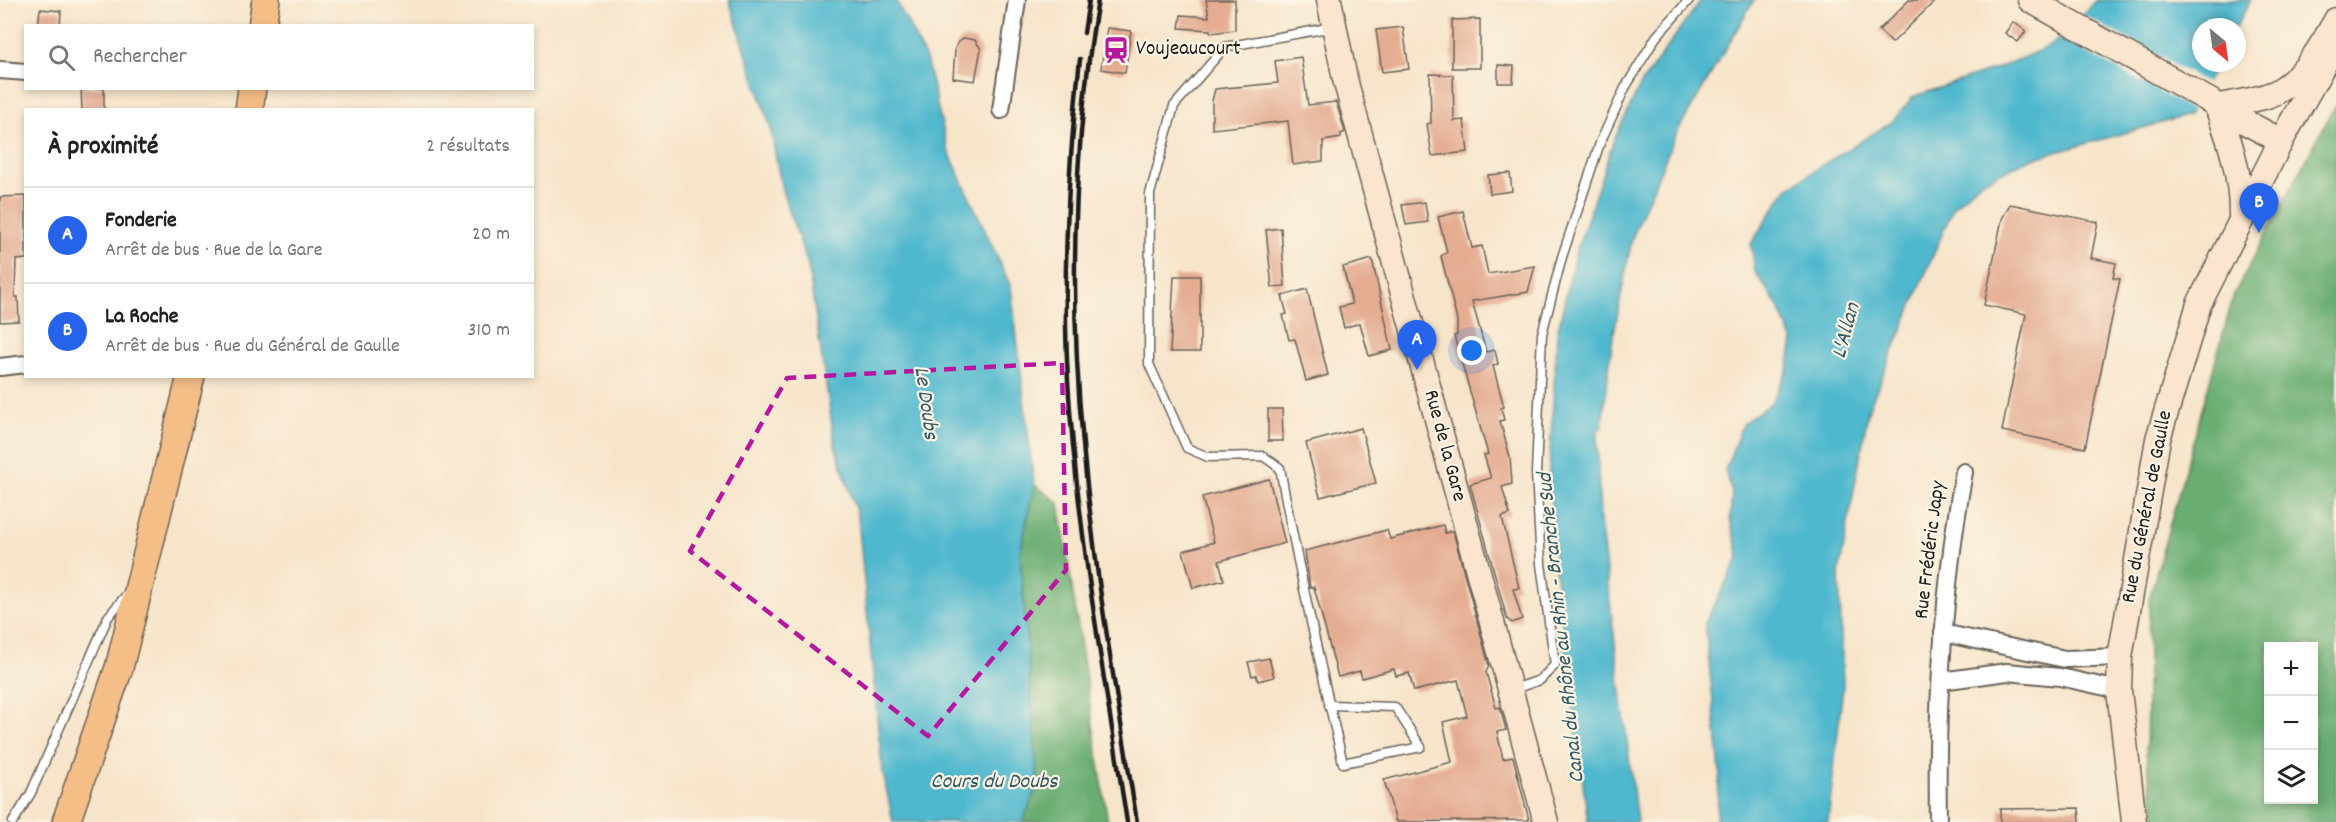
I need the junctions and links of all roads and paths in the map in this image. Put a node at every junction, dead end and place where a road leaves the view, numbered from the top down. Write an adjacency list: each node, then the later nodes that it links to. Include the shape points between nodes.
1 (266, 0): 7 (main road)
2 (1017, 0): 15 (street)
3 (1329, 0): 8 (main road, Rue de la Gare)
4 (1689, 0): 26 (lane, via 1656,37 1625,88 1600,143 1562,257 1542,334 1536,473 1541,564 1555,665 1540,680)
5 (2038, 4): 13 (main road)
6 (2336, 20): 13 (main road, via 2316,54 2279,91)
7 (262, 24)
8 (1333, 27): 26 (main road, Rue de la Gare); 28 (lane, via 1226,47 1174,106 1150,195 1149,352 1149,364 1187,448 1208,457 1263,456 1280,468)
9 (2336, 43): 16 (main road, Rue du Général de Gaulle)
10 (0, 70): 11 (street)
11 (24, 72)
12 (252, 90): 14 (main road)
13 (2214, 104): 16 (main road); 17 (main road, via 2235,157 2241,187)
14 (249, 108)
15 (1001, 110)
16 (2281, 141): 17 (main road, Rue du Général de Gaulle)
17 (2241, 221): 24 (main road, Rue du Général de Gaulle, via 2199,304 2158,439)
18 (24, 364): 19 (street)
19 (0, 367)
20 (191, 378): 22 (main road)
21 (1964, 472): 23 (street, Rue Frédéric Japy, via 1948,569)
22 (142, 575): 29 (lane, via 108,617 31,793); 30 (main road); 31 (main road, via 119,668)
23 (1943, 633): 24 (street, Rue Frédéric Japy, via 2065,659); 25 (street, Rue Frédéric Japy)
24 (2120, 657): 27 (main road, Rue du Général de Gaulle)
25 (1941, 681): 27 (street, via 2007,672 2060,677); 33 (street, Rue Frédéric Japy)
26 (1510, 690): 32 (main road, Rue de la Gare)
27 (2119, 690): 34 (main road, Rue du Général de Gaulle)
28 (1329, 705): 28 (lane, via 1342,763 1421,747 1395,707)
29 (13, 822)
30 (54, 822)
31 (66, 822)
32 (1546, 822)
33 (1938, 822)
34 (2134, 822)

